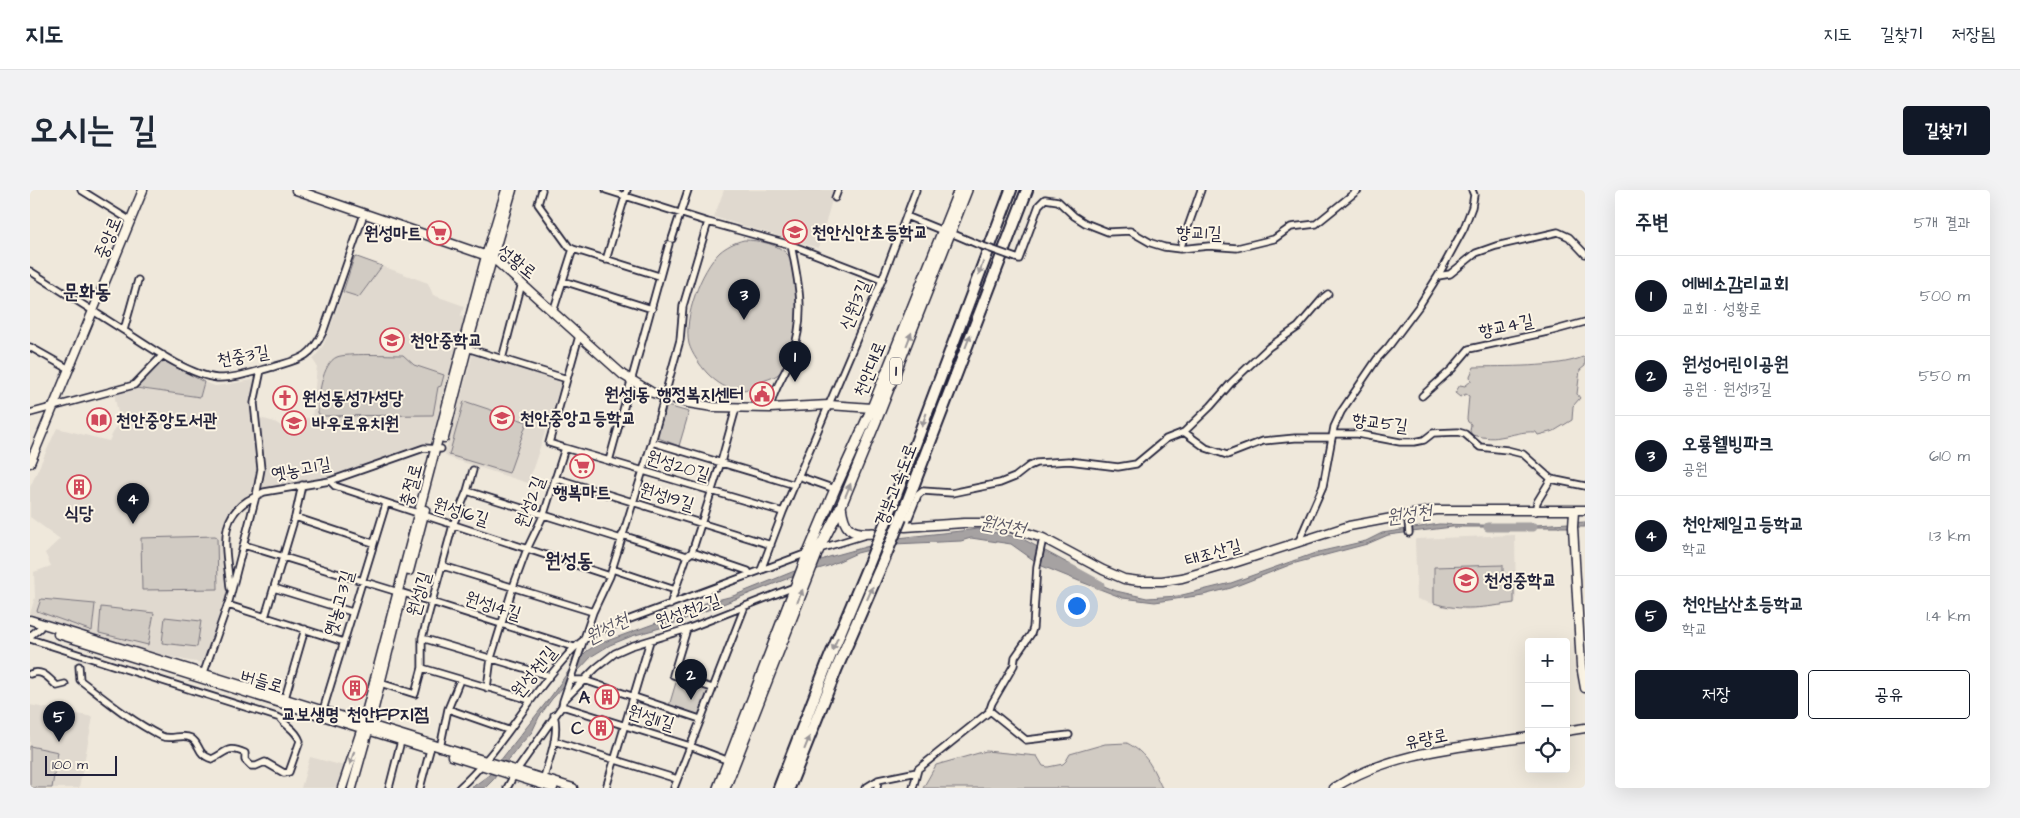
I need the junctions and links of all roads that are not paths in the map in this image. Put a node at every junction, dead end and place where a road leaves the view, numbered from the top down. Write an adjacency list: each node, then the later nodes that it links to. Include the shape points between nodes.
1 (81, 190): 24 (street)
2 (143, 190): 24 (street, 중앙로)
3 (296, 190): 22 (street, 성황로)
4 (506, 190): 31 (street, 충절로)
5 (512, 190): 31 (street, 충절로)
6 (542, 190): 28 (street, via 538,204)
7 (606, 190): 19 (street)
8 (627, 190): 19 (street)
9 (688, 190): 21 (street)
10 (838, 190): 20 (street)
11 (916, 190): 23 (street, 신원3길)
12 (960, 190): 26 (main road, 천안대로 / 1)
13 (967, 190): 26 (main road, 천안대로 / 1)
14 (1011, 190): 196 (highway, 경부고속도로, one-way to 196, bridge, via 887,518)
15 (1026, 190): 95 (highway, 경부고속도로, one-way to 15)
16 (1200, 190): 29 (street)
17 (1358, 190): 29 (street, 향교1길, via 1316,224 1291,227 1270,241 1242,248 1209,246)
18 (1472, 190): 35 (street, via 1472,207 1464,228)
19 (625, 197): 21 (street); 32 (street)
20 (835, 198)
21 (681, 213): 25 (street); 34 (street)
22 (364, 214): 31 (street, 성황로); 52 (street, 천중3길, via 316,348 300,358)
23 (906, 216): 26 (street); 37 (street, 신원3길)
24 (131, 221): 42 (street, 중앙로)
25 (708, 222): 27 (street); 56 (street, via 683,306 680,340)
26 (947, 232): 29 (street, 향교1길, bridge, via 1019,259 1039,205 1045,199 1058,201 1082,221 1105,230 1130,231 1151,243); 61 (main road, 천안대로); 86 (main road, 천안대로 / 1, one-way to 26)
27 (790, 245): 37 (street); 60 (street, via 799,284 801,313 792,356 777,384)
28 (573, 249): 32 (street); 38 (street)
29 (1180, 249)
30 (1585, 254): 35 (street, via 1569,237 1558,232 1476,253 1450,274)
31 (489, 257): 39 (street, 성황로); 48 (street, 충절로); 66 (street, 충절로)
32 (606, 260): 34 (street)
33 (30, 271): 42 (street, 천중3길)
34 (659, 276): 41 (street)
35 (1438, 276): 64 (street, via 1356,388 1341,412)
36 (138, 280): 45 (street)
37 (882, 280): 57 (street, 신원3길)
38 (563, 281): 41 (street); 43 (street)
39 (522, 283): 43 (street, 성황로); 50 (street)
40 (1328, 294): 63 (street, via 1298,327 1269,347)
41 (652, 309): 54 (street)
42 (93, 311): 45 (street, 천중3길); 51 (street, 중앙로)
43 (553, 312): 46 (street, 성황로)
44 (1585, 322): 55 (street, 향교4길, via 1469,349)
45 (124, 330): 49 (street, 천중3길)
46 (579, 336): 53 (street); 54 (street, 성황로)
47 (30, 347): 51 (street)
48 (467, 348): 50 (street); 66 (street, 충절로)
49 (164, 355): 52 (street, 천중3길, via 200,374 218,378); 58 (street, via 134,385)
50 (502, 359): 53 (street)
51 (69, 369): 58 (street, 중앙로)
52 (261, 370): 83 (street, via 254,403 261,469)
53 (567, 379): 67 (street, via 549,443)
54 (632, 382): 56 (street, 성황로); 68 (street)
55 (1422, 396)
56 (664, 397): 59 (street, 성황로); 65 (street)
57 (829, 405): 60 (street, 성황로); 61 (street, 성황로); 73 (street, 신원3길)
58 (54, 406): 62 (street); 69 (street, 중앙로)
59 (736, 408): 60 (street, 성황로); 70 (street)
60 (770, 408)
61 (872, 408): 80 (main road, 천안대로)
62 (30, 413)
63 (1184, 432): 64 (street, via 1206,448 1227,455 1258,442); 95 (street, via 1166,439 1136,464 1124,467 1069,461 1036,463 1005,482 952,493 923,491)
64 (1332, 436): 75 (street, 향교5길, via 1358,434 1414,442 1424,440 1433,432 1458,432 1480,446 1523,454); 103 (street, via 1323,486)
65 (652, 442): 70 (street); 72 (street)
66 (438, 448): 76 (street, 옛농고1길, via 424,448); 92 (street, 충절로)
67 (565, 448): 68 (street, 원성20길); 74 (street, 원성2길)
68 (609, 461): 72 (street, 원성20길)
69 (30, 462)
70 (721, 462): 78 (street); 82 (street)
71 (473, 470): 81 (street, 원성1길)
72 (642, 470): 82 (street, 원성20길); 84 (street)
73 (798, 476): 78 (street, 신원3길); 80 (street)
74 (555, 478): 84 (street, 원성19길); 91 (street, 원성2길)
75 (1552, 479): 79 (street, 향교5길); 89 (street, via 1536,502)
76 (330, 481): 77 (street, 옛농고1길); 85 (street, 원성16길, via 335,486)
77 (302, 485): 83 (street, 옛농고1길); 93 (street)
78 (795, 485): 88 (street, 신원3길)
79 (1585, 486)
80 (834, 489): 108 (main road, 천안대로 / 1)
81 (468, 491): 91 (street); 97 (street, 원성1길)
82 (711, 492): 88 (street, 원성20길); 96 (street)
83 (256, 496): 104 (street, 옛농고1길); 121 (street, via 238,506 227,525)
84 (632, 501): 96 (street, 원성19길); 100 (street)
85 (386, 504): 92 (street, 원성16길); 102 (street, 옛농고3길)
86 (841, 506): 98 (main road, via 844,523 849,530 858,534); 108 (main road, 천안대로 / 1)
87 (1585, 510): 90 (street, 태조산길)
88 (783, 512): 105 (street, 신원3길)
89 (1535, 512): 90 (street, 태조산길); 103 (street, 태조산길, via 1436,510 1349,526)
90 (1574, 512): 154 (street, via 1581,666)
91 (544, 514): 100 (street); 106 (street, 원성2길)
92 (421, 516): 97 (street, 원성16길); 120 (street, 충절로)
93 (295, 517): 102 (street); 109 (street)
94 (1408, 521): 99 (street)
95 (903, 522): 98 (street, 태조산길); 101 (street, 태조산길, via 991,523 1008,526); 197 (highway, 경부고속도로, one-way to 95, bridge, via 837,668)
96 (702, 523): 105 (street, 원성19길); 107 (street)
97 (453, 525): 106 (street, 원성16길); 110 (street, 원성1길)
98 (872, 533): 108 (street, 태조산길)
99 (1409, 533)
100 (621, 537): 107 (street); 111 (street)
101 (1042, 541): 103 (street, 태조산길, via 1124,579 1139,581 1182,578); 161 (street, via 1032,634 1016,657)
102 (373, 543): 115 (street, 옛농고3길)
103 (1298, 543)
104 (244, 544): 109 (street, 원성14길); 121 (street, 옛농고1길)
105 (771, 545): 112 (street, 신원3길)
106 (527, 549): 114 (street, 원성16길); 117 (street, 원성2길)
107 (689, 554): 113 (street, via 748,571); 119 (street)
108 (812, 554): 112 (street, 원성천1길); 116 (main road, 1); 195 (main road, 1, one-way to 108, via 807,580)
109 (283, 557): 115 (street, 원성14길); 118 (street)
110 (443, 566): 117 (street); 122 (street, 원성1길)
111 (612, 569): 114 (street); 119 (street)
112 (762, 570): 113 (street, 원성천1길)
113 (748, 574): 124 (street, 원성천1길)
114 (610, 576): 127 (street)
115 (361, 582): 120 (street, 원성14길); 126 (street, 옛농고3길)
116 (796, 585): 125 (street, 원성천2길); 177 (main road, 1)
117 (513, 587): 127 (street); 130 (street, 원성2길)
118 (274, 588): 126 (street); 128 (street)
119 (675, 590): 124 (street)
120 (400, 592): 122 (street, 원성14길); 150 (street, 충절로); 164 (street, 충절로)
121 (231, 593): 123 (street, 옛농고1길)
122 (433, 602): 130 (street, 원성14길); 136 (street, 원성1길)
123 (228, 605): 128 (street); 144 (street, 옛농고1길)
124 (670, 605): 137 (street, 원성천1길)
125 (745, 606): 133 (street, 원성천2길); 153 (street)
126 (352, 612): 139 (street, 옛농고3길)
127 (593, 612): 137 (street)
128 (265, 616): 134 (street)
129 (30, 620): 144 (street, 버들로)
130 (502, 624): 140 (street, 원성14길); 141 (street, 원성2길)
131 (30, 625): 132 (street, 버들로)
132 (40, 628): 135 (street); 164 (street, 버들로)
133 (688, 629): 138 (street, 원성천2길); 153 (street, via 673,675)
134 (305, 630): 139 (street); 156 (street)
135 (30, 638): 142 (street, via 280,718 294,729 300,741 289,772 284,773 265,762 251,766 245,760 245,753 239,750 225,750 212,759 201,754 190,738 163,738 132,720 80,680)
136 (422, 638): 141 (street); 143 (street, 원성1길)
137 (585, 638): 140 (street, 원성천1길); 148 (street)
138 (650, 641): 149 (street, 원성천2길, via 615,653); 155 (street)
139 (344, 642): 160 (street, 옛농고3길)
140 (574, 647): 146 (street, 원성천1길)
141 (491, 658): 146 (street); 152 (street, 원성2길)
142 (79, 666)
143 (422, 668): 147 (street); 150 (street, 원성1길, via 415,694)
144 (204, 672): 156 (street, 버들로)
145 (30, 674): 151 (street, via 42,672 57,686)
146 (550, 676): 157 (street, 원성천1길)
147 (460, 680): 152 (street); 159 (street)
148 (571, 680): 149 (street); 158 (street)
149 (584, 680): 155 (street); 158 (street, 원성천2길)
150 (380, 683): 164 (street, 충절로)
151 (64, 684)
152 (487, 688): 157 (street)
153 (712, 688): 163 (street)
154 (1585, 688)
155 (634, 696): 163 (street); 165 (street)
156 (285, 698): 160 (street, 버들로)
157 (530, 700): 167 (street, 원성천1길)
158 (562, 704): 162 (street, 원성천2길); 165 (street, 원성11길)
159 (448, 709): 167 (street); 174 (street)
160 (323, 710): 164 (street, 버들로)
161 (989, 710): 169 (street, via 1026,740); 180 (street)
162 (554, 715): 172 (street, via 557,724); 179 (street, 원성천2길)
163 (700, 719): 173 (street)
164 (366, 726): 171 (street, 버들로); 174 (street, 버들로); 184 (street, 충절로, one-way to 184); 185 (street, 충절로)
165 (625, 726): 173 (street, 원성11길); 176 (street)
166 (1585, 728): 168 (street)
167 (508, 730): 178 (street, 원성천1길)
168 (1570, 730)
169 (1069, 735)
170 (1525, 738): 201 (street, 유량로, via 1390,761)
171 (402, 741): 175 (street, 버들로); 186 (street)
172 (554, 741): 176 (street); 183 (street)
173 (690, 746): 177 (street, 원성11길); 181 (street)
174 (440, 748): 178 (street, 버들로)
175 (430, 750): 178 (street, 버들로); 187 (street)
176 (615, 759): 181 (street); 192 (street)
177 (729, 761): 194 (main road, 1)
178 (484, 763): 179 (street); 188 (street, 원성천1길)
179 (514, 772): 183 (street); 189 (street, 원성천2길)
180 (917, 772): 182 (street); 200 (street)
181 (677, 779): 193 (street)
182 (878, 780): 198 (street); 199 (street)
183 (542, 784): 190 (street); 191 (street)
184 (342, 788)
185 (352, 788)
186 (389, 788)
187 (420, 788)
188 (459, 788)
189 (507, 788)
190 (553, 788)
191 (573, 788)
192 (606, 788)
193 (674, 788)
194 (718, 788)
195 (725, 788)
196 (779, 788)
197 (789, 788)
198 (865, 788)
199 (877, 788)
200 (912, 788)
201 (1334, 788)

